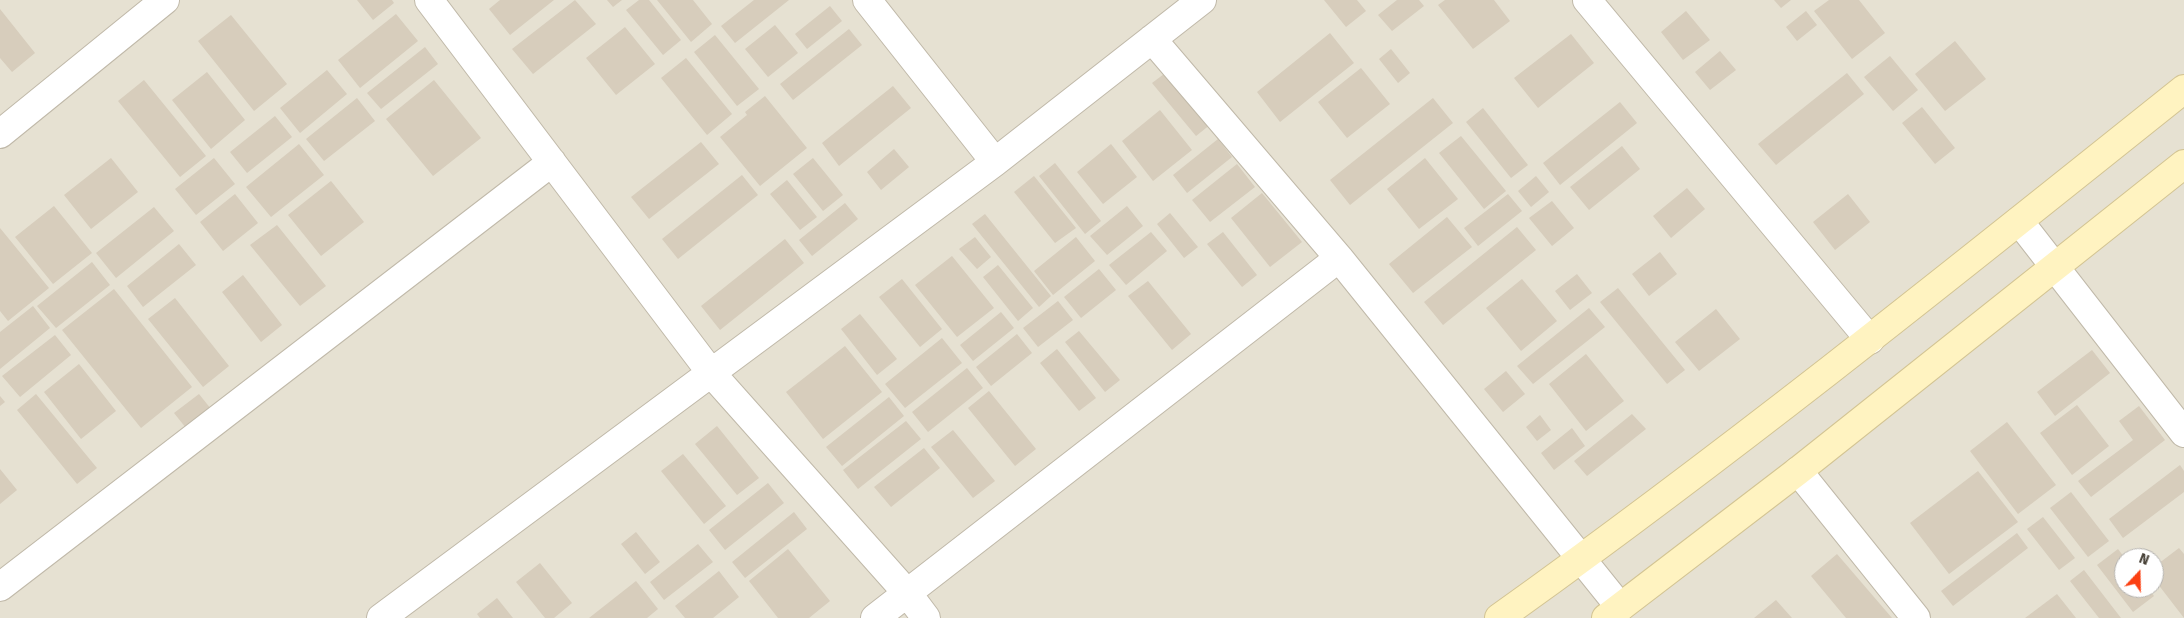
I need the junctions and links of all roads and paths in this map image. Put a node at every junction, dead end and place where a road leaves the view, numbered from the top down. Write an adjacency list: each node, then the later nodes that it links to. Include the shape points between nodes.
1 (165, 0): 8 (street)
2 (429, 0): 9 (street)
3 (867, 0): 10 (street)
4 (1202, 0): 6 (street)
5 (1588, 0): 15 (street)
6 (1152, 39): 10 (street); 13 (street)
7 (2184, 89): 12 (main road)
8 (0, 134)
9 (552, 162): 16 (street); 20 (street)
10 (995, 162): 16 (street)
11 (2184, 164): 14 (main road)
12 (2019, 221): 14 (street); 15 (main road)
13 (1339, 258): 19 (street); 21 (street)
14 (2053, 267): 17 (street); 18 (main road)
15 (1870, 340): 19 (main road)
16 (712, 374): 21 (street); 23 (street)
17 (2184, 433)
18 (1798, 471): 22 (main road); 27 (street)
19 (1581, 560): 22 (street); 26 (main road)
20 (0, 587)
21 (908, 594): 24 (street); 25 (street)
22 (1613, 613)
23 (381, 618)
24 (875, 618)
25 (926, 618)
26 (1499, 618)
27 (1916, 618)

